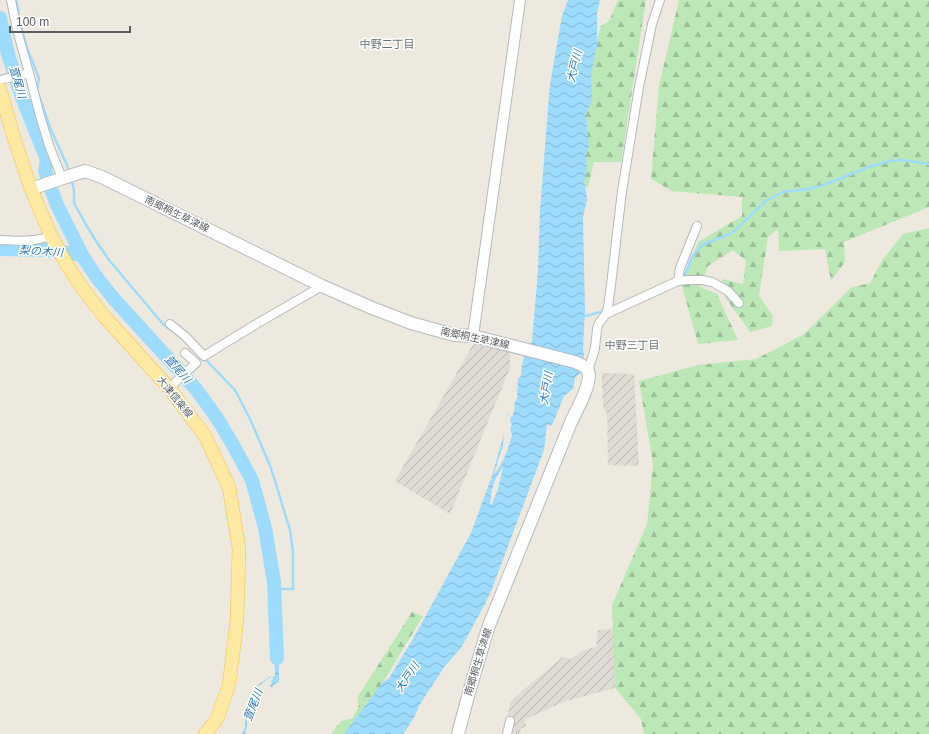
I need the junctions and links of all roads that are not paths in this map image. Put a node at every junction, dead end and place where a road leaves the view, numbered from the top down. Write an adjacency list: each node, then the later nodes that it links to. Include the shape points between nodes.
1 (11, 0): 4 (street)
2 (520, 0): 16 (street)
3 (660, 0): 14 (street, via 652,24 639,87 622,191)
4 (29, 73): 5 (street); 6 (street, via 40,116)
5 (1, 83): 7 (main road, 大津信楽線, via 13,135)
6 (61, 178): 7 (main road, 南郷桐生草津線); 12 (main road, 南郷桐生草津線, via 85,171 102,177)
7 (33, 188): 10 (main road, 大津信楽線)
8 (697, 226): 11 (street, via 680,268)
9 (0, 240): 10 (street)
10 (54, 240): 19 (main road, 大津信楽線, via 80,285 103,315)
11 (678, 281): 13 (street, via 712,282 728,291); 14 (street)
12 (322, 286): 15 (street, via 204,356); 16 (main road, 南郷桐生草津線, via 411,323 454,335)
13 (739, 303)
14 (607, 311): 18 (street, via 599,323 595,348)
15 (170, 324)
16 (472, 336): 18 (main road, 南郷桐生草津線, via 575,362)
17 (185, 353): 19 (street, via 196,364)
18 (586, 369): 22 (main road, 南郷桐生草津線, via 589,380 586,389 488,628)
19 (172, 385): 21 (main road, 大津信楽線, via 205,436 229,487 239,548 237,620 229,685 217,719)
20 (510, 721): 23 (street)
21 (205, 734)
22 (458, 734)
23 (507, 734)

